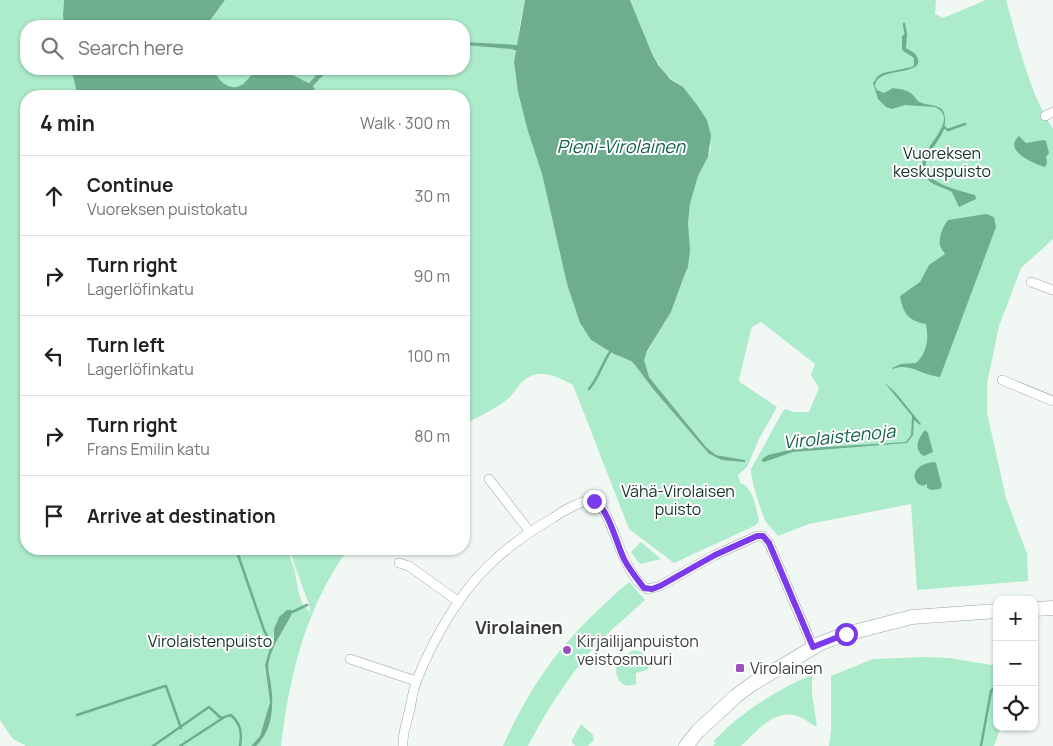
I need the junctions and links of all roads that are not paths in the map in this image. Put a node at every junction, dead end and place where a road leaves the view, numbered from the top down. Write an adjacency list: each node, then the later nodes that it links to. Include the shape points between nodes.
1 (1031, 282): 2 (street)
2 (1053, 290)
3 (1002, 380): 4 (street)
4 (1053, 401)
5 (488, 479): 6 (street)
6 (530, 532): 8 (street, via 489,566); 12 (street, via 588,500 598,503 624,560 644,588 652,589 715,555 763,536 769,543)
7 (399, 563): 8 (street, via 409,566)
8 (460, 602): 14 (street, via 432,646)
9 (1053, 608): 10 (main road)
10 (1038, 609)
11 (993, 611): 12 (main road, via 912,616 846,634)
12 (813, 647): 16 (main road, via 736,696)
13 (350, 659): 14 (street)
14 (416, 681): 15 (street)
15 (402, 746)
16 (686, 746)

